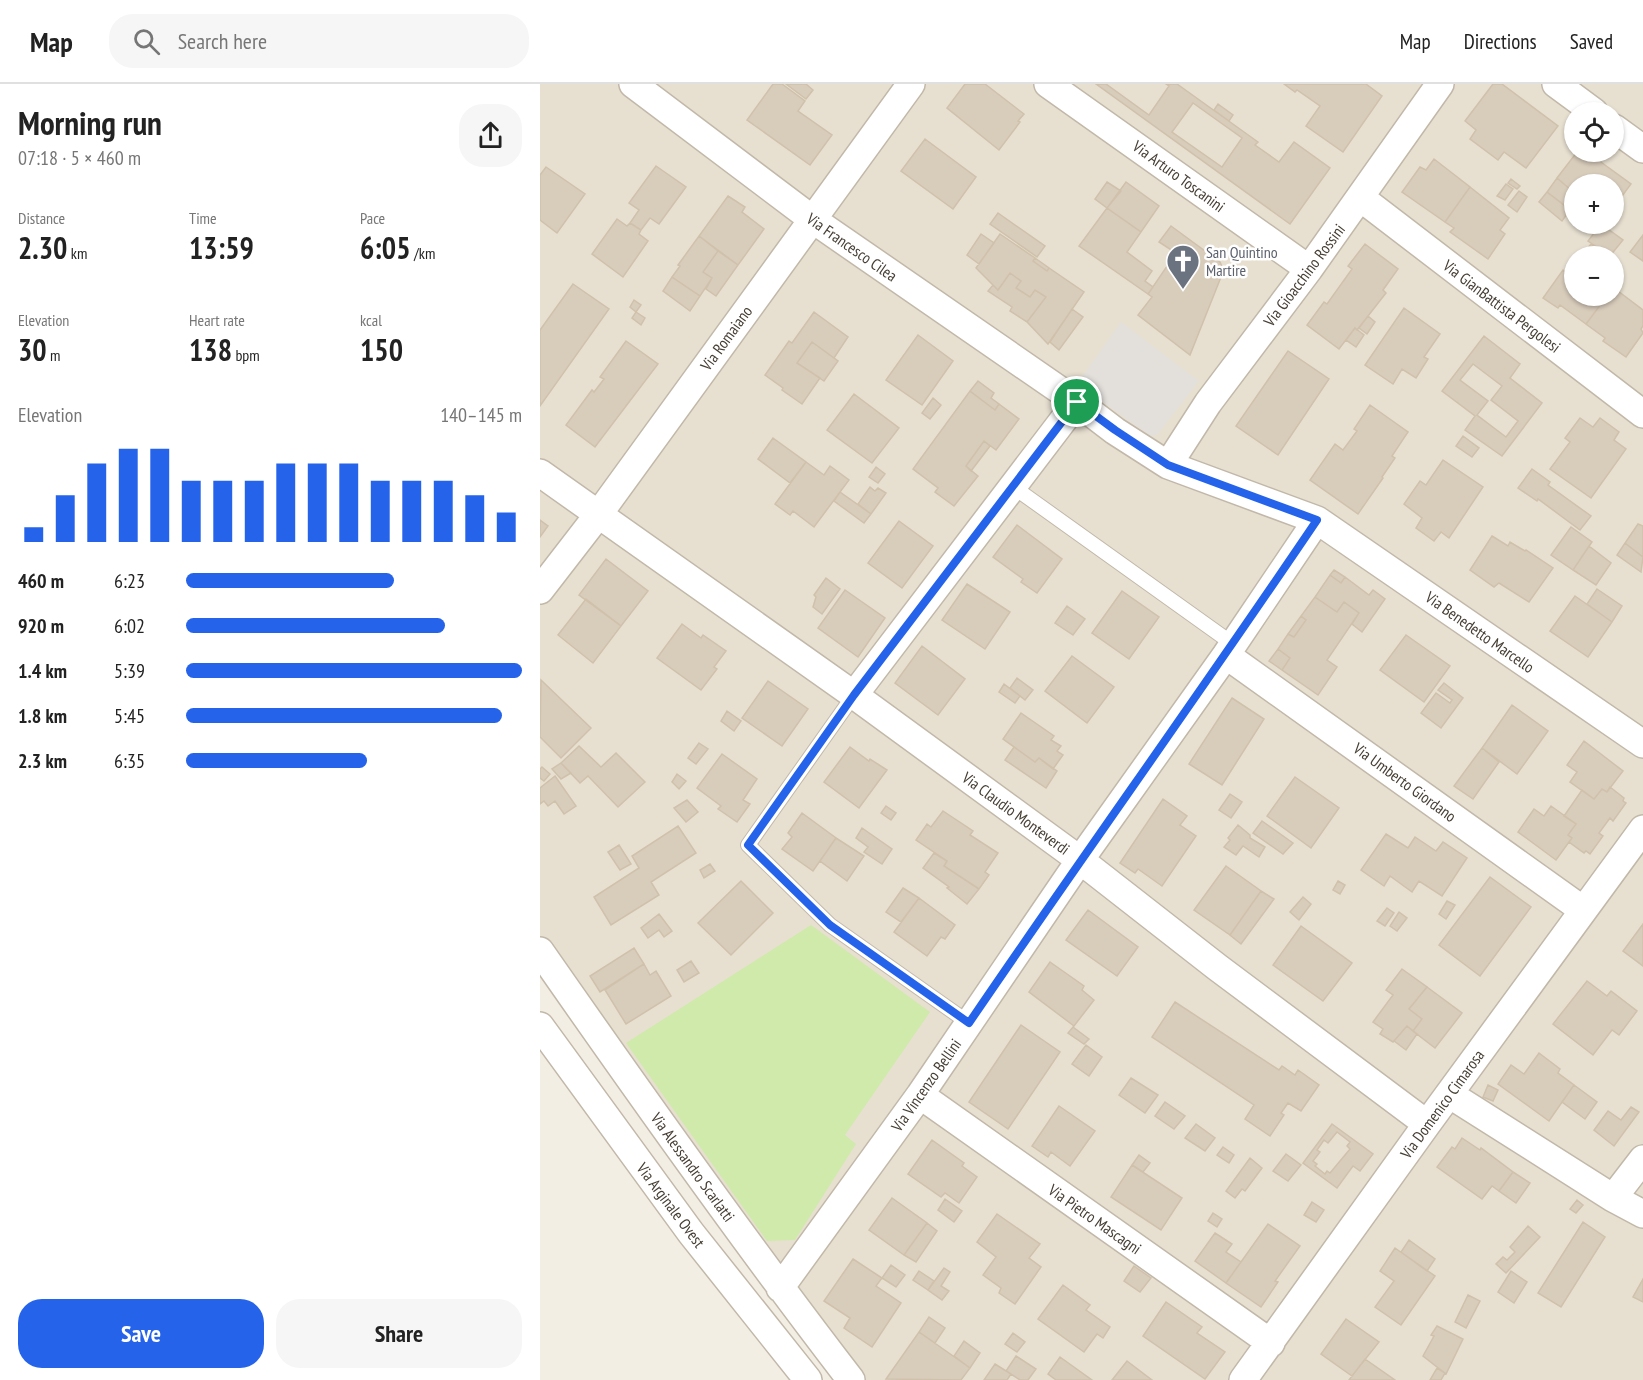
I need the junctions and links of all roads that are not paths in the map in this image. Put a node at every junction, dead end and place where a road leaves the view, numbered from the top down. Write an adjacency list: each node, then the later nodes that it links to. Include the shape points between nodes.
1 (633, 84): 10 (street, Via Francesco Cilea)
2 (911, 84): 10 (street, Via Romaiano)
3 (1048, 84): 11 (street, Via Arturo Toscanini)
4 (1556, 84): 6 (street)
5 (1434, 86): 9 (street, Via Gioacchino Rossini)
6 (1580, 102)
7 (1624, 135): 8 (street)
8 (1643, 149)
9 (1361, 198): 11 (street, Via Gioacchino Rossini); 13 (street, Via GianBattista Pergolesi)
10 (812, 219): 12 (street, Via Francesco Cilea); 17 (street, Via Romaiano)
11 (1309, 269): 14 (street, Via Gioacchino Rossini, via 1208,403)
12 (1081, 396): 14 (street, Via Francesco Cilea, via 1115,430); 16 (street)
13 (1643, 414)
14 (1168, 465): 18 (street, Via Benedetto Marcello)
15 (540, 473): 17 (street, Via Claudio Monteverdi)
16 (1012, 486): 20 (lane); 21 (street)
17 (598, 514): 19 (street, Via Romaiano); 21 (street, Via Claudio Monteverdi)
18 (1317, 520): 20 (street, Via Vincenzo Bellini); 22 (street, Via Benedetto Marcello)
19 (540, 590)
20 (1230, 649): 24 (street, Via Vincenzo Bellini); 25 (street, Via Umberto Giordano)
21 (854, 695): 24 (street, Via Claudio Monteverdi); 27 (lane, via 748,845 830,925)
22 (1643, 744)
23 (1643, 830): 25 (street, Via Domenico Cimarosa)
24 (1080, 860): 27 (street, Via Vincenzo Bellini); 31 (street, Via Claudio Monteverdi)
25 (1583, 910): 29 (street, Via Domenico Cimarosa)
26 (540, 951): 35 (street, Via Alessandro Scarlatti)
27 (969, 1023): 30 (street, Via Vincenzo Bellini)
28 (540, 1026): 37 (street, Via Arginale Ovest, via 691,1233)
29 (1449, 1094): 31 (street, Via Domenico Cimarosa); 33 (street)
30 (920, 1095): 35 (street, Via Vincenzo Bellini); 36 (street, Via Pietro Mascagni)
31 (1427, 1124): 36 (street, Via Domenico Cimarosa)
32 (1643, 1159): 33 (street)
33 (1613, 1198): 34 (street)
34 (1643, 1214)
35 (780, 1288): 38 (street, Via Alessandro Scarlatti)
36 (1271, 1343): 39 (street, Via Domenico Cimarosa)
37 (808, 1380)
38 (851, 1380)
39 (1243, 1380)

